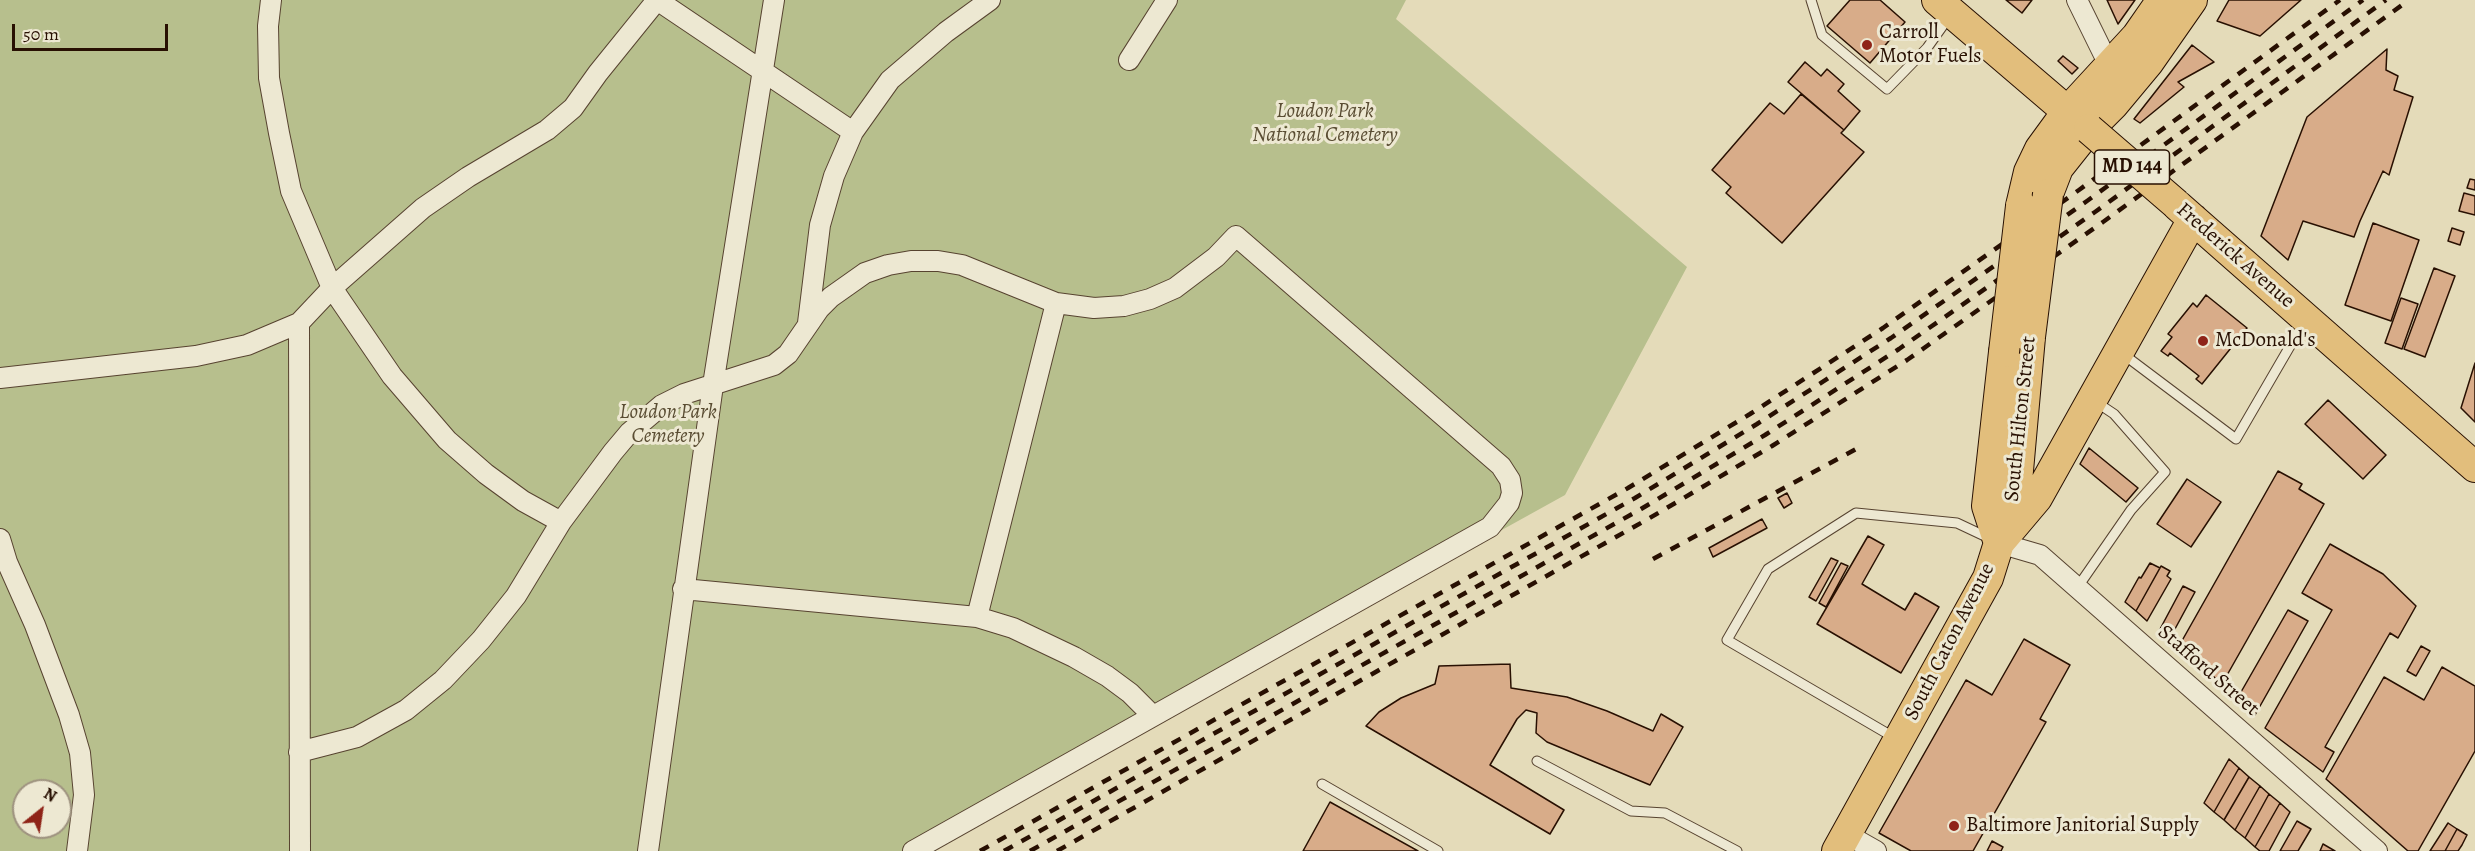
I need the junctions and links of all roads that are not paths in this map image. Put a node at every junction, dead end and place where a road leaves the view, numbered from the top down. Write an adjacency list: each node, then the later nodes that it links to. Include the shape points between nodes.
1 (271, 0): 17 (street, via 269,78 291,191)
2 (657, 0): 13 (street); 17 (street, via 573,108 547,130 423,208)
3 (774, 0): 13 (street)
4 (990, 0): 15 (street, via 890,80)
5 (1167, 0): 11 (street)
6 (1811, 0): 10 (lane, via 1822,35 1887,89 1927,48)
7 (2077, 0): 12 (street)
8 (2162, 0): 12 (main road, South Hilton Street)
9 (2192, 0): 14 (main road, South Hilton Street, via 2114,105)
10 (1951, 4): 14 (main road, Frederick Avenue / MD 144)
11 (1129, 60)
12 (2110, 68): 14 (main road, South Hilton Street)
13 (762, 69): 15 (street); 24 (street)
14 (2078, 121): 16 (main road, Frederick Avenue / MD 144, bridge); 29 (main road, South Hilton Street, bridge, via 2048,194 2014,504); 29 (main road, South Hilton Street, bridge, via 2040,149 2020,206 1987,506)
15 (853, 132): 21 (street, via 834,176 820,225)
16 (2184, 212): 19 (main road, Frederick Avenue / MD 144); 22 (main road, South Caton Avenue)
17 (332, 288): 20 (street); 27 (street, via 392,375 447,440 523,501)
18 (1056, 303): 21 (street, via 962,265 911,261 865,273 846,285 819,309); 32 (street); 33 (street, via 1094,308 1150,299 1194,275 1236,236 1501,466 1510,480 1509,503 1490,527)
19 (2306, 319): 22 (lane, via 2236,439); 26 (main road, Frederick Avenue / MD 144)
20 (299, 323): 23 (street, via 247,345 196,356); 35 (street)
21 (807, 328): 24 (street, via 788,354 774,365)
22 (2119, 351): 25 (main road, South Caton Avenue)
23 (0, 378)
24 (713, 385): 27 (street, via 662,405 629,433); 31 (street)
25 (2092, 399): 29 (main road, South Caton Avenue, via 2037,498); 30 (lane, via 2114,414 2164,472 2131,510)
26 (2475, 467)
27 (561, 522): 35 (street, via 516,596 443,680 406,710 357,737)
28 (0, 539): 39 (street, via 69,715 80,753 84,795)
29 (1999, 543): 30 (street, Stafford Street, via 2040,555); 34 (main road, South Caton Avenue, via 1988,579); 34 (lane, via 1957,523 1856,513 1768,569 1727,640)
30 (2077, 588): 46 (street, Stafford Street)
31 (683, 590): 32 (street); 41 (street)
32 (977, 617): 33 (street, via 1013,628 1082,661 1130,693)
33 (1153, 716): 42 (street)
34 (1899, 740): 38 (main road, South Caton Avenue)
35 (299, 752): 40 (street)
36 (1537, 761): 44 (lane, via 1631,811 1665,813)
37 (1322, 784): 43 (lane)
38 (1842, 843): 45 (street)
39 (77, 851)
40 (300, 851)
41 (648, 851)
42 (913, 851)
43 (1438, 851)
44 (1737, 851)
45 (1876, 851)
46 (2377, 851)

